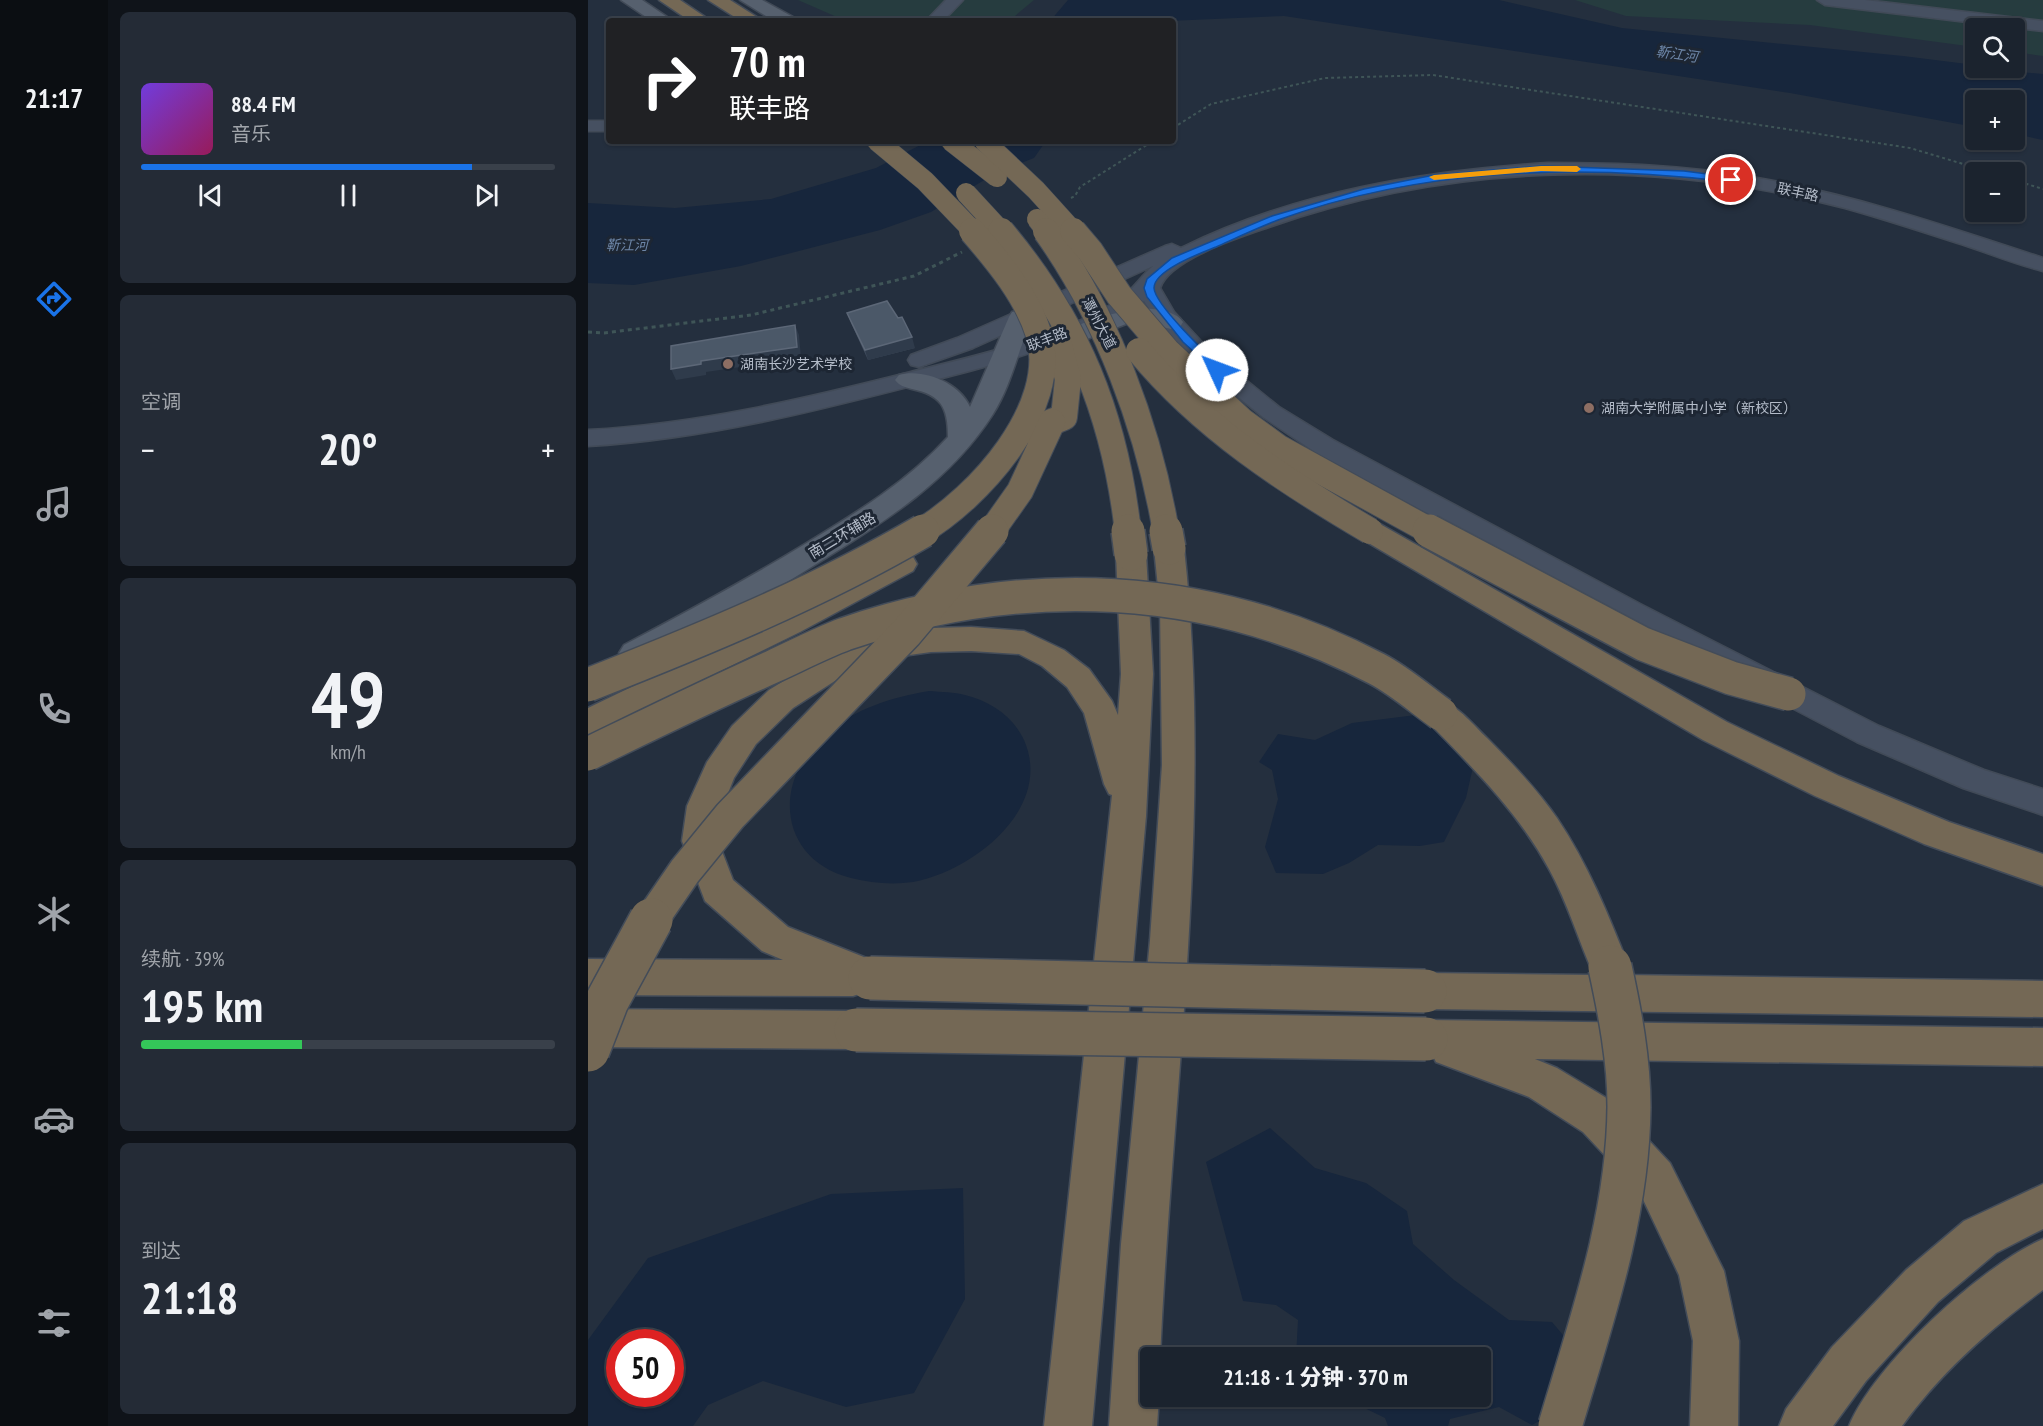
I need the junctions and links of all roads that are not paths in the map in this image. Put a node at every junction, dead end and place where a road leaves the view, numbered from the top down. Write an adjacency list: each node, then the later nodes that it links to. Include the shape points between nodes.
1 (630, 0): 9 (main road)
2 (668, 0): 10 (highway)
3 (717, 0): 11 (highway)
4 (749, 0): 12 (main road)
5 (955, 0): 13 (main road)
6 (960, 0): 14 (main road)
7 (1826, 0): 15 (main road)
8 (1844, 0): 15 (main road)
9 (659, 18)
10 (697, 18)
11 (749, 18)
12 (782, 18)
13 (937, 18)
14 (943, 18)
15 (2043, 25)
16 (588, 128): 17 (main road)
17 (606, 128)
18 (881, 144): 23 (highway, bridge, via 909,166)
19 (909, 144): 42 (highway, 潭州大道, bridge, via 949,176 1009,238 1036,273 1091,376 1114,446 1131,554 1137,674)
20 (955, 144): 52 (highway, 潭州大道, bridge, via 1018,197 1063,255 1130,391 1161,493 1175,607 1179,765 1169,940)
21 (988, 144): 22 (highway, bridge)
22 (1056, 202): 38 (highway, bridge, via 1137,317 1167,351 1242,421 1279,448 1643,644 1731,678); 43 (highway, bridge, via 1082,264 1147,361 1179,396 1310,496 1715,731 1827,786 1926,828)
23 (968, 236): 32 (highway, bridge, via 1011,263 1055,335 1068,379 1064,417); 37 (highway, bridge, via 1004,271 1034,324 1041,346 1039,377 1025,423 996,466 962,503 901,543 800,597)
24 (2043, 256): 27 (main road, 联丰路, via 1844,193 1785,180 1678,166 1516,162 1441,168 1312,195 1218,230)
25 (2043, 265): 26 (main road, 联丰路, via 1868,208 1777,187 1684,174 1541,169 1434,177 1319,204 1175,260)
26 (1152, 279): 28 (main road, via 1152,297); 29 (main road, 联丰路, via 1120,308)
27 (1021, 317): 29 (main road, 南二环辅路); 33 (main road, 联丰路, via 965,343 874,376 779,402 650,422)
28 (1171, 322): 31 (main road, via 1151,315 1124,316 1016,361); 38 (main road, via 1233,383 1324,446)
29 (1005, 355): 30 (main road, 联丰路); 31 (main road, 南二环辅路)
30 (908, 380): 34 (main road, 联丰路, via 737,420 649,434); 35 (main road, via 939,388 958,406)
31 (996, 385): 35 (main road, 南二环辅路)
32 (1052, 422): 39 (highway, bridge, via 1001,488 902,564); 50 (highway, bridge, via 1020,491 996,526 906,633 730,816 686,871 647,926 607,1001)
33 (588, 427)
34 (588, 438)
35 (961, 439): 36 (main road, 南二环辅路, via 889,507 737,599)
36 (588, 678)
37 (588, 686)
38 (1789, 694): 41 (main road, via 1878,739 1974,779)
39 (588, 723)
40 (588, 754): 59 (highway, bridge, via 844,634 913,613 1026,594 1105,592 1210,605 1291,629 1378,670 1441,714 1499,773 1542,826 1584,900 1610,967 1620,1017 1629,1106 1621,1200 1600,1290)
41 (2043, 802)
42 (1128, 816): 45 (highway, via 1100,710 1078,678 1053,658 1024,643 931,640 884,647 830,668 781,699 744,735 719,772 705,806 700,841 718,890 775,939); 56 (highway, 潭州大道)
43 (2043, 870)
44 (588, 976): 45 (highway)
45 (870, 978): 46 (highway, bridge, via 1425,991)
46 (2043, 999)
47 (588, 1028): 48 (highway, bridge)
48 (1426, 1039): 49 (highway); 60 (highway, via 1542,1082 1598,1117 1655,1178 1701,1271 1716,1341)
49 (2043, 1047)
50 (588, 1050)
51 (2043, 1206): 61 (highway, via 1980,1237 1922,1286 1849,1364)
52 (1143, 1244): 54 (highway); 57 (highway)
53 (2043, 1262): 62 (highway, via 1975,1312 1906,1380)
54 (1148, 1347)
55 (1152, 1407): 58 (highway)
56 (1068, 1426)
57 (1133, 1426)
58 (1157, 1426)
59 (1560, 1426)
60 (1714, 1426)
61 (1803, 1426)
62 (1873, 1426)

